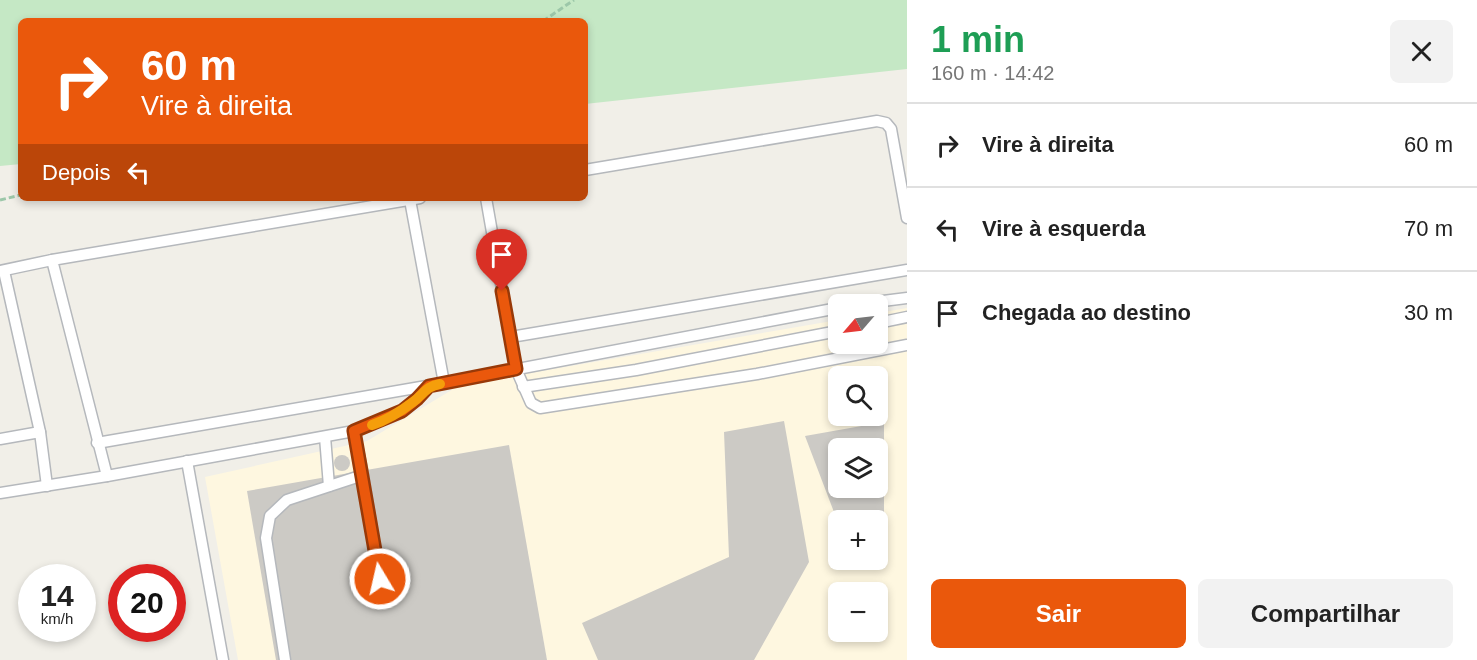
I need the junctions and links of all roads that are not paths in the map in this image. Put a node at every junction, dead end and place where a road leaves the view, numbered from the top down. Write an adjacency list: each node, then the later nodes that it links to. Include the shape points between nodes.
1 (588, 169): 5 (lane, via 877,121 891,129)
2 (403, 201): 6 (lane)
3 (415, 201): 18 (lane)
4 (487, 201): 15 (lane)
5 (907, 218)
6 (52, 260): 8 (lane); 25 (lane)
7 (907, 270): 15 (lane)
8 (2, 271): 22 (lane)
9 (907, 298): 10 (lane)
10 (888, 300)
11 (828, 310): 17 (lane)
12 (907, 317): 13 (lane)
13 (888, 321)
14 (828, 332): 20 (lane, via 636,370)
15 (511, 337): 17 (lane)
16 (907, 345): 20 (lane, via 551,408 531,403)
17 (516, 369): 18 (lane); 20 (lane)
18 (444, 383): 19 (lane)
19 (429, 386): 21 (lane, via 402,411); 25 (lane)
20 (523, 387)
21 (354, 431): 23 (lane); 27 (lane)
22 (40, 432): 24 (lane); 29 (lane)
23 (325, 437): 26 (lane); 30 (lane)
24 (0, 439)
25 (97, 443): 28 (lane)
26 (187, 462): 28 (lane); 33 (lane)
27 (363, 475): 30 (lane); 32 (lane)
28 (107, 476): 29 (lane)
29 (47, 486): 31 (lane)
30 (329, 486): 34 (lane, via 287,500 270,516 266,538)
31 (0, 493)
32 (380, 579)
33 (223, 660)
34 (285, 660)

